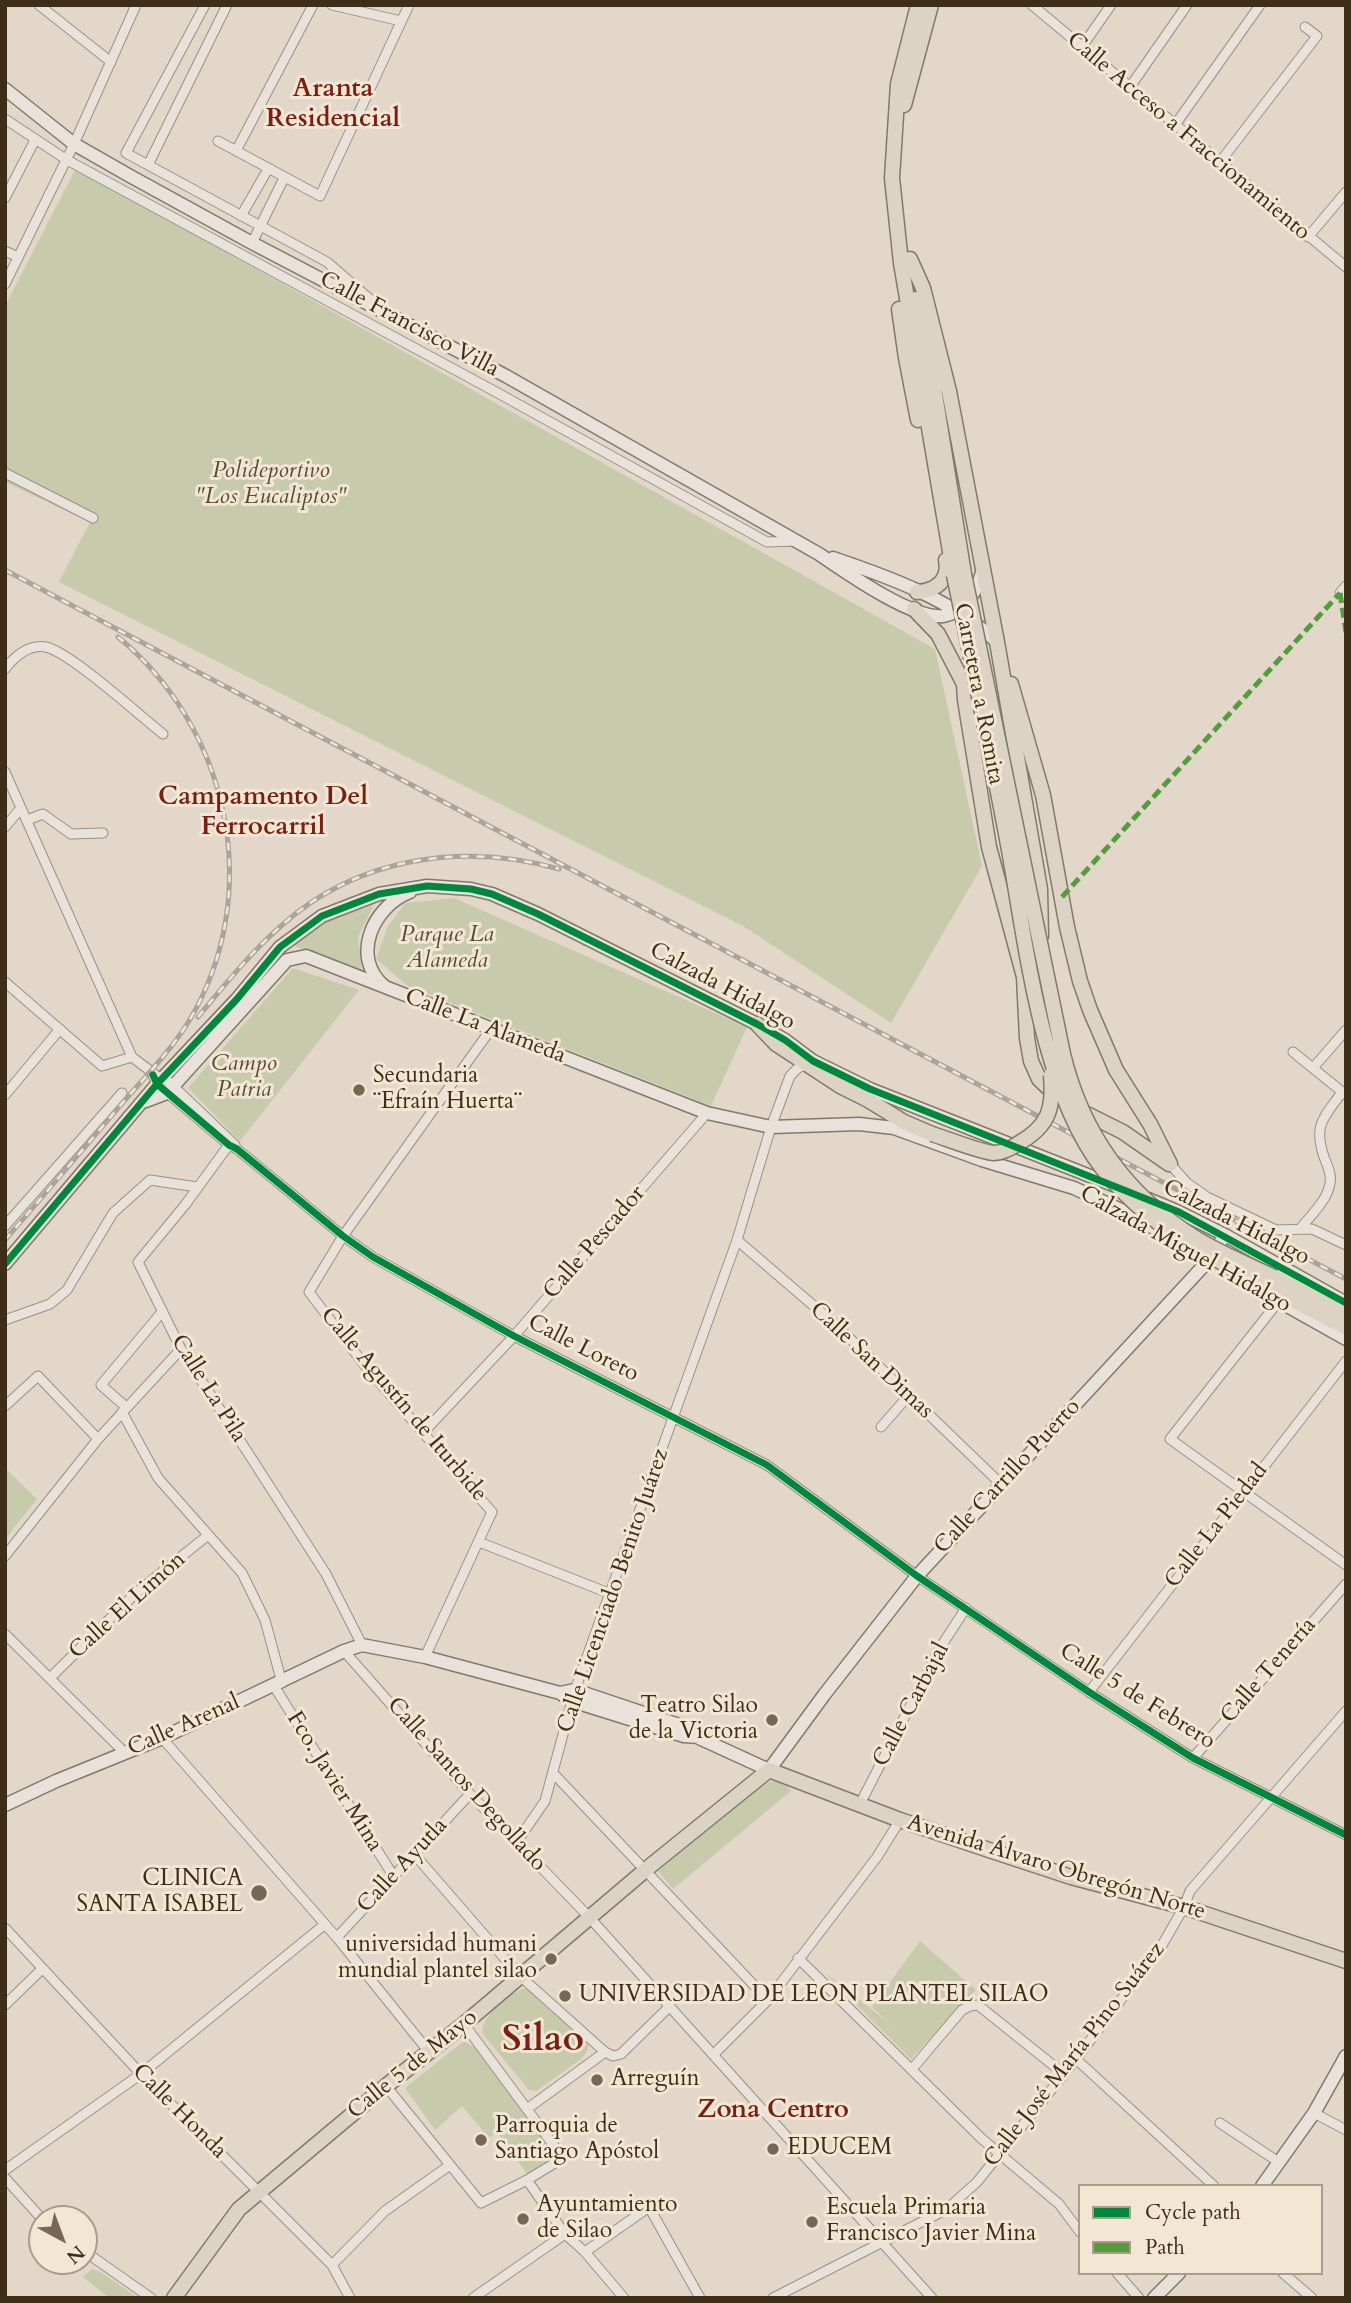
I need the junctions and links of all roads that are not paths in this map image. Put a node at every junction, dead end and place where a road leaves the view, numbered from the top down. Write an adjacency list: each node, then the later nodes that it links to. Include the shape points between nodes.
1 (38, 5): 17 (street)
2 (136, 5): 17 (street)
3 (205, 5): 26 (street, via 126,153)
4 (227, 5): 29 (street)
5 (313, 5): 25 (street)
6 (332, 5): 14 (street)
7 (409, 5): 14 (street)
8 (918, 5): 41 (main road, Carretera a Romita, via 895,105 892,178)
9 (931, 5): 41 (main road, Carretera a Romita, via 904,108 900,178)
10 (1111, 5): 16 (street)
11 (1186, 5): 18 (street)
12 (1259, 5): 21 (street)
13 (1036, 7): 16 (street, Calle Acceso a Fraccionamiento)
14 (401, 21): 32 (street, via 320,196)
15 (1305, 27): 28 (street, via 1317,36)
16 (1081, 48): 18 (street, Calle Acceso a Fraccionamiento)
17 (111, 62): 24 (street)
18 (1130, 87): 21 (street, Calle Acceso a Fraccionamiento)
19 (5, 89): 24 (street, Calle Francisco Villa)
20 (5, 119): 22 (street)
21 (1175, 125): 28 (street, Calle Acceso a Fraccionamiento)
22 (35, 140): 27 (street); 34 (street)
23 (218, 141): 25 (street)
24 (74, 144): 27 (street); 31 (street, Calle Francisco Villa)
25 (236, 151): 30 (street)
26 (138, 158): 29 (street); 31 (street)
27 (66, 160): 40 (street); 47 (street, via 767,542)
28 (1220, 162): 37 (street, Calle Acceso a Fraccionamiento)
29 (148, 165): 35 (street)
30 (268, 169): 32 (street); 35 (street)
31 (130, 176): 38 (street, Calle Francisco Villa)
32 (284, 178): 36 (street)
33 (1346, 192): 37 (street)
34 (5, 198)
35 (241, 216): 36 (street)
36 (260, 226): 38 (street); 44 (street, via 327,262)
37 (1308, 237): 42 (street, Calle Acceso a Fraccionamiento)
38 (252, 243): 44 (street, Calle Francisco Villa)
39 (5, 251): 40 (street)
40 (18, 257): 43 (street)
41 (905, 261): 49 (main road, via 923,288 939,349); 50 (main road, Carretera a Romita, via 928,351); 51 (main road, via 898,298 906,358 948,568 941,583)
42 (1346, 267)
43 (5, 285)
44 (385, 313): 47 (street, Calle Francisco Villa)
45 (5, 473): 46 (street)
46 (93, 517)
47 (797, 541): 48 (street, Calle Francisco Villa)
48 (819, 554): 51 (street, Calle Francisco Villa); 52 (street, Calle Francisco Villa, via 866,586)
49 (983, 570): 53 (street, via 972,596); 54 (main road)
50 (959, 574): 67 (main road, Carretera a Romita, bridge); 71 (main road, Carretera a Romita, bridge)
51 (918, 592): 53 (street, Calle Francisco Villa)
52 (914, 609): 53 (street, Calle Francisco Villa, via 939,616); 58 (main road, via 938,634)
53 (955, 611): 54 (street, Calle Francisco Villa)
54 (997, 642): 57 (main road); 92 (main road, via 1043,794 1080,982 1116,1070)
55 (9, 657): 56 (street); 60 (street, via 45,647 65,655)
56 (5, 669)
57 (1001, 672): 58 (main road, via 988,665 979,667); 67 (main road, bridge, via 1040,888)
58 (964, 684): 59 (main road)
59 (965, 700): 71 (main road, bridge, via 974,720 1011,908); 92 (main road, via 989,847 1024,977 1027,1038 1035,1070 1047,1089 1067,1104 1123,1132)
60 (163, 734)
61 (5, 772): 62 (street)
62 (21, 808): 63 (street); 64 (street)
63 (27, 820): 65 (street, via 43,814 71,834); 79 (street)
64 (5, 827)
65 (103, 833)
66 (427, 886): 68 (street, Calzada Hidalgo, via 351,903 322,916); 72 (street, via 389,905 372,931 366,950 368,966); 73 (street, Calzada Hidalgo, via 471,889 514,904)
67 (1041, 939): 106 (main road, Carretera a Romita, bridge, via 1070,1084 1096,1139 1115,1167 1165,1217)
68 (280, 947): 69 (street); 82 (street, Calzada Hidalgo)
69 (287, 960): 72 (street, Calle La Alameda, via 306,956); 82 (street)
70 (5, 982): 74 (street)
71 (1034, 984): 77 (main road, Carretera a Romita, bridge)
72 (388, 989): 75 (street, Calle La Alameda)
73 (757, 1024): 80 (main road, via 776,1044); 87 (street, Calzada Hidalgo, via 813,1061)
74 (60, 1029): 79 (street, via 102,1066); 85 (street)
75 (491, 1029): 86 (street, Calle La Alameda); 101 (street, Calle Agustín de Iturbide)
76 (1346, 1030): 81 (street)
77 (1049, 1052): 90 (main road, bridge, via 1053,1100 1044,1124 1033,1135 995,1153); 106 (main road, Carretera a Romita, bridge, via 1084,1141 1116,1185 1180,1240)
78 (1293, 1052): 81 (street)
79 (132, 1057): 82 (street, Calle Loreto)
80 (808, 1064): 89 (street, Calle Licenciado Benito Juárez, via 790,1076); 90 (main road)
81 (1313, 1068): 84 (street)
82 (163, 1083): 91 (street, Calle Loreto); 105 (street)
83 (122, 1093): 97 (street)
84 (1344, 1094): 98 (street, via 1318,1133 1331,1183)
85 (5, 1095)
86 (707, 1113): 89 (street, Calle La Alameda); 113 (street, Calle Pescador)
87 (945, 1118): 90 (street, via 946,1131 941,1139); 93 (street, Calzada Hidalgo)
88 (859, 1124): 89 (street, Calle La Alameda); 90 (street, Calzada Miguel Hidalgo)
89 (771, 1128): 102 (street, Calle Licenciado Benito Juárez)
90 (933, 1138): 95 (street, Calzada Miguel Hidalgo)
91 (233, 1145): 94 (street, Calle La Pila); 101 (street, Calle Loreto)
92 (1170, 1164): 98 (street, via 1207,1197 1276,1230)
93 (1080, 1172): 95 (street); 96 (street, Calzada Hidalgo)
94 (197, 1187): 109 (street, Calle La Pila, via 138,1262); 111 (street, via 150,1180 113,1213 66,1290 50,1304)
95 (1074, 1188): 99 (street, Calzada Miguel Hidalgo)
96 (1180, 1212): 99 (street); 100 (street, Calzada Hidalgo)
97 (5, 1226)
98 (1300, 1229): 103 (street, via 1318,1231)
99 (1162, 1233): 104 (street, Calzada Miguel Hidalgo)
100 (1225, 1235): 104 (street, Calle Carrillo Puerto); 108 (street, Calzada Hidalgo)
101 (343, 1236): 113 (street, Calle Loreto); 122 (street, Calle Agustín de Iturbide, via 309,1292)
102 (737, 1240): 117 (street, Calle San Dimas); 120 (street, Calle Licenciado Benito Juárez)
103 (1345, 1244)
104 (1208, 1261): 107 (street, Calzada Miguel Hidalgo); 124 (street, Calle Carrillo Puerto)
105 (5, 1264)
106 (1271, 1282): 110 (main road, Calzada Miguel Hidalgo); 112 (main road, Calzada Miguel Hidalgo)
107 (1278, 1302): 114 (street, Calzada Miguel Hidalgo); 125 (street, via 1170,1439)
108 (1346, 1303)
109 (162, 1312): 115 (street, Calle La Pila); 119 (street, Fco. Javier Mina, via 101,1385)
110 (1346, 1315)
111 (5, 1320)
112 (1346, 1328)
113 (514, 1336): 120 (street, Calle Loreto); 122 (street, Calle Pescador)
114 (1346, 1339)
115 (181, 1349): 119 (street); 135 (street, Calle La Pila, via 326,1574)
116 (1346, 1361): 125 (street, Calle La Piedad)
117 (909, 1395): 121 (street); 124 (street, Calle San Dimas)
118 (5, 1406): 123 (street, via 38,1376)
119 (124, 1410): 123 (street); 126 (street, Fco. Javier Mina, via 158,1478)
120 (675, 1416): 130 (street, Calle Loreto, via 767,1465); 132 (street, Calle Licenciado Benito Juárez)
121 (881, 1427)
122 (423, 1433): 127 (street, Calle Agustín de Iturbide, via 492,1512)
123 (98, 1439): 128 (street)
124 (1002, 1485): 130 (street, Calle Carrillo Puerto)
125 (1243, 1493): 129 (street); 140 (street, Calle La Piedad)
126 (207, 1536): 138 (street, Calle El Limón, via 137,1592); 139 (street, Fco. Javier Mina, via 242,1573 265,1620)
127 (479, 1542): 132 (street); 137 (street, Calle Agustín de Iturbide)
128 (5, 1556)
129 (1346, 1565)
130 (917, 1576): 133 (street, Calle 5 de Febrero); 146 (street, Calle Carrillo Puerto)
131 (1346, 1584): 145 (street, Calle Tenería)
132 (611, 1594): 141 (street, Calle Licenciado Benito Juárez)
133 (965, 1608): 140 (street, Calle 5 de Febrero); 150 (street, Calle Carbajal)
134 (5, 1634): 138 (street)
135 (362, 1645): 136 (street, Calle Arenal); 137 (street)
136 (344, 1651): 139 (street, Calle Arenal); 148 (street, Calle Santos Degollado)
137 (425, 1657): 141 (street)
138 (50, 1678): 144 (street)
139 (278, 1684): 143 (street, Calle Arenal); 157 (street, Fco. Javier Mina)
140 (1088, 1692): 145 (street, Calle 5 de Febrero)
141 (574, 1696): 146 (street, via 699,1738); 147 (street, Calle Licenciado Benito Juárez)
142 (1346, 1711): 149 (street, Calle José María Pino Suárez)
143 (162, 1738): 144 (street, Calle Arenal); 160 (street)
144 (125, 1753): 151 (street, Calle Arenal)
145 (1193, 1758): 149 (street, Calle 5 de Febrero)
146 (769, 1770): 150 (main road, Avenida Álvaro Obregón Norte); 156 (main road, Calle 5 de Mayo)
147 (553, 1773): 154 (street, Calle Licenciado Benito Juárez, via 545,1801); 156 (street)
148 (470, 1794): 154 (street, Calle Santos Degollado); 155 (street, Calle Ayutla)
149 (1270, 1797): 153 (street, Calle 5 de Febrero); 158 (street, Calle José María Pino Suárez, via 1190,1891)
150 (860, 1804): 152 (main road, Avenida Álvaro Obregón Norte)
151 (5, 1805)
152 (900, 1820): 158 (main road, Avenida Álvaro Obregón Norte, via 1071,1877); 163 (street)
153 (1346, 1835)
154 (516, 1843): 159 (street, Calle Santos Degollado)
155 (414, 1854): 157 (street, Calle Ayutla); 166 (street)
156 (646, 1870): 159 (main road, Calle 5 de Mayo); 167 (street)
157 (394, 1877): 162 (street, Calle Ayutla)
158 (1184, 1907): 164 (main road, Avenida Álvaro Obregón Norte); 175 (street, Calle José María Pino Suárez, via 1161,1947)
159 (590, 1918): 166 (main road, Calle 5 de Mayo); 169 (street, Calle Santos Degollado)
160 (324, 1925): 162 (street); 177 (street)
161 (5, 1928): 165 (street, Calle Honda)
162 (338, 1940): 171 (street)
163 (798, 1958): 167 (street); 176 (street)
164 (1346, 1961)
165 (42, 1969): 168 (street); 177 (street, Calle Honda)
166 (520, 1976): 170 (main road, Calle 5 de Mayo); 172 (street)
167 (768, 2000): 173 (street)
168 (5, 2005)
169 (669, 2007): 172 (street, via 621,2054); 173 (street, Calle Santos Degollado)
170 (464, 2024): 171 (main road, Calle 5 de Mayo); 180 (street)
171 (429, 2052): 179 (main road, Calle 5 de Mayo)
172 (605, 2052): 180 (street)
173 (714, 2054): 196 (street, Calle Santos Degollado)
174 (1346, 2056): 181 (street)
175 (1076, 2059): 178 (street, Calle José María Pino Suárez); 190 (street)
176 (912, 2069): 178 (street, via 962,2010 978,2005); 184 (street)
177 (141, 2074): 187 (street); 192 (street, Calle Honda)
178 (1063, 2074): 184 (street, Calle José María Pino Suárez)
179 (386, 2086): 186 (street); 192 (main road, Calle 5 de Mayo)
180 (527, 2109): 189 (street, via 563,2158)
181 (1314, 2113): 183 (street); 185 (street)
182 (1220, 2123): 185 (street)
183 (1346, 2130)
184 (1000, 2153): 194 (street, via 1059,2204); 196 (street, Calle José María Pino Suárez, via 947,2210)
185 (1280, 2163): 191 (street)
186 (450, 2165): 189 (street, via 481,2203); 199 (street, via 385,2211)
187 (5, 2170)
188 (5, 2178): 193 (street)
189 (527, 2180): 195 (street)
190 (1212, 2184)
191 (1264, 2184)
192 (259, 2192): 199 (street, Calle Honda); 204 (main road, Calle 5 de Mayo, via 224,2227)
193 (29, 2205)
194 (1078, 2229)
195 (565, 2234): 197 (street); 206 (street)
196 (883, 2242): 209 (street, Calle José María Pino Suárez); 210 (street, Calle Santos Degollado)
197 (585, 2252): 207 (street); 208 (street, via 649,2207)
198 (98, 2261): 203 (street)
199 (332, 2265): 205 (street, Calle Honda)
200 (1119, 2275): 211 (street)
201 (1177, 2275): 212 (street)
202 (1285, 2275): 213 (street)
203 (151, 2298)
204 (174, 2298)
205 (350, 2298)
206 (473, 2298)
207 (624, 2298)
208 (700, 2298)
209 (773, 2298)
210 (932, 2298)
211 (1139, 2298)
212 (1154, 2298)
213 (1312, 2298)

